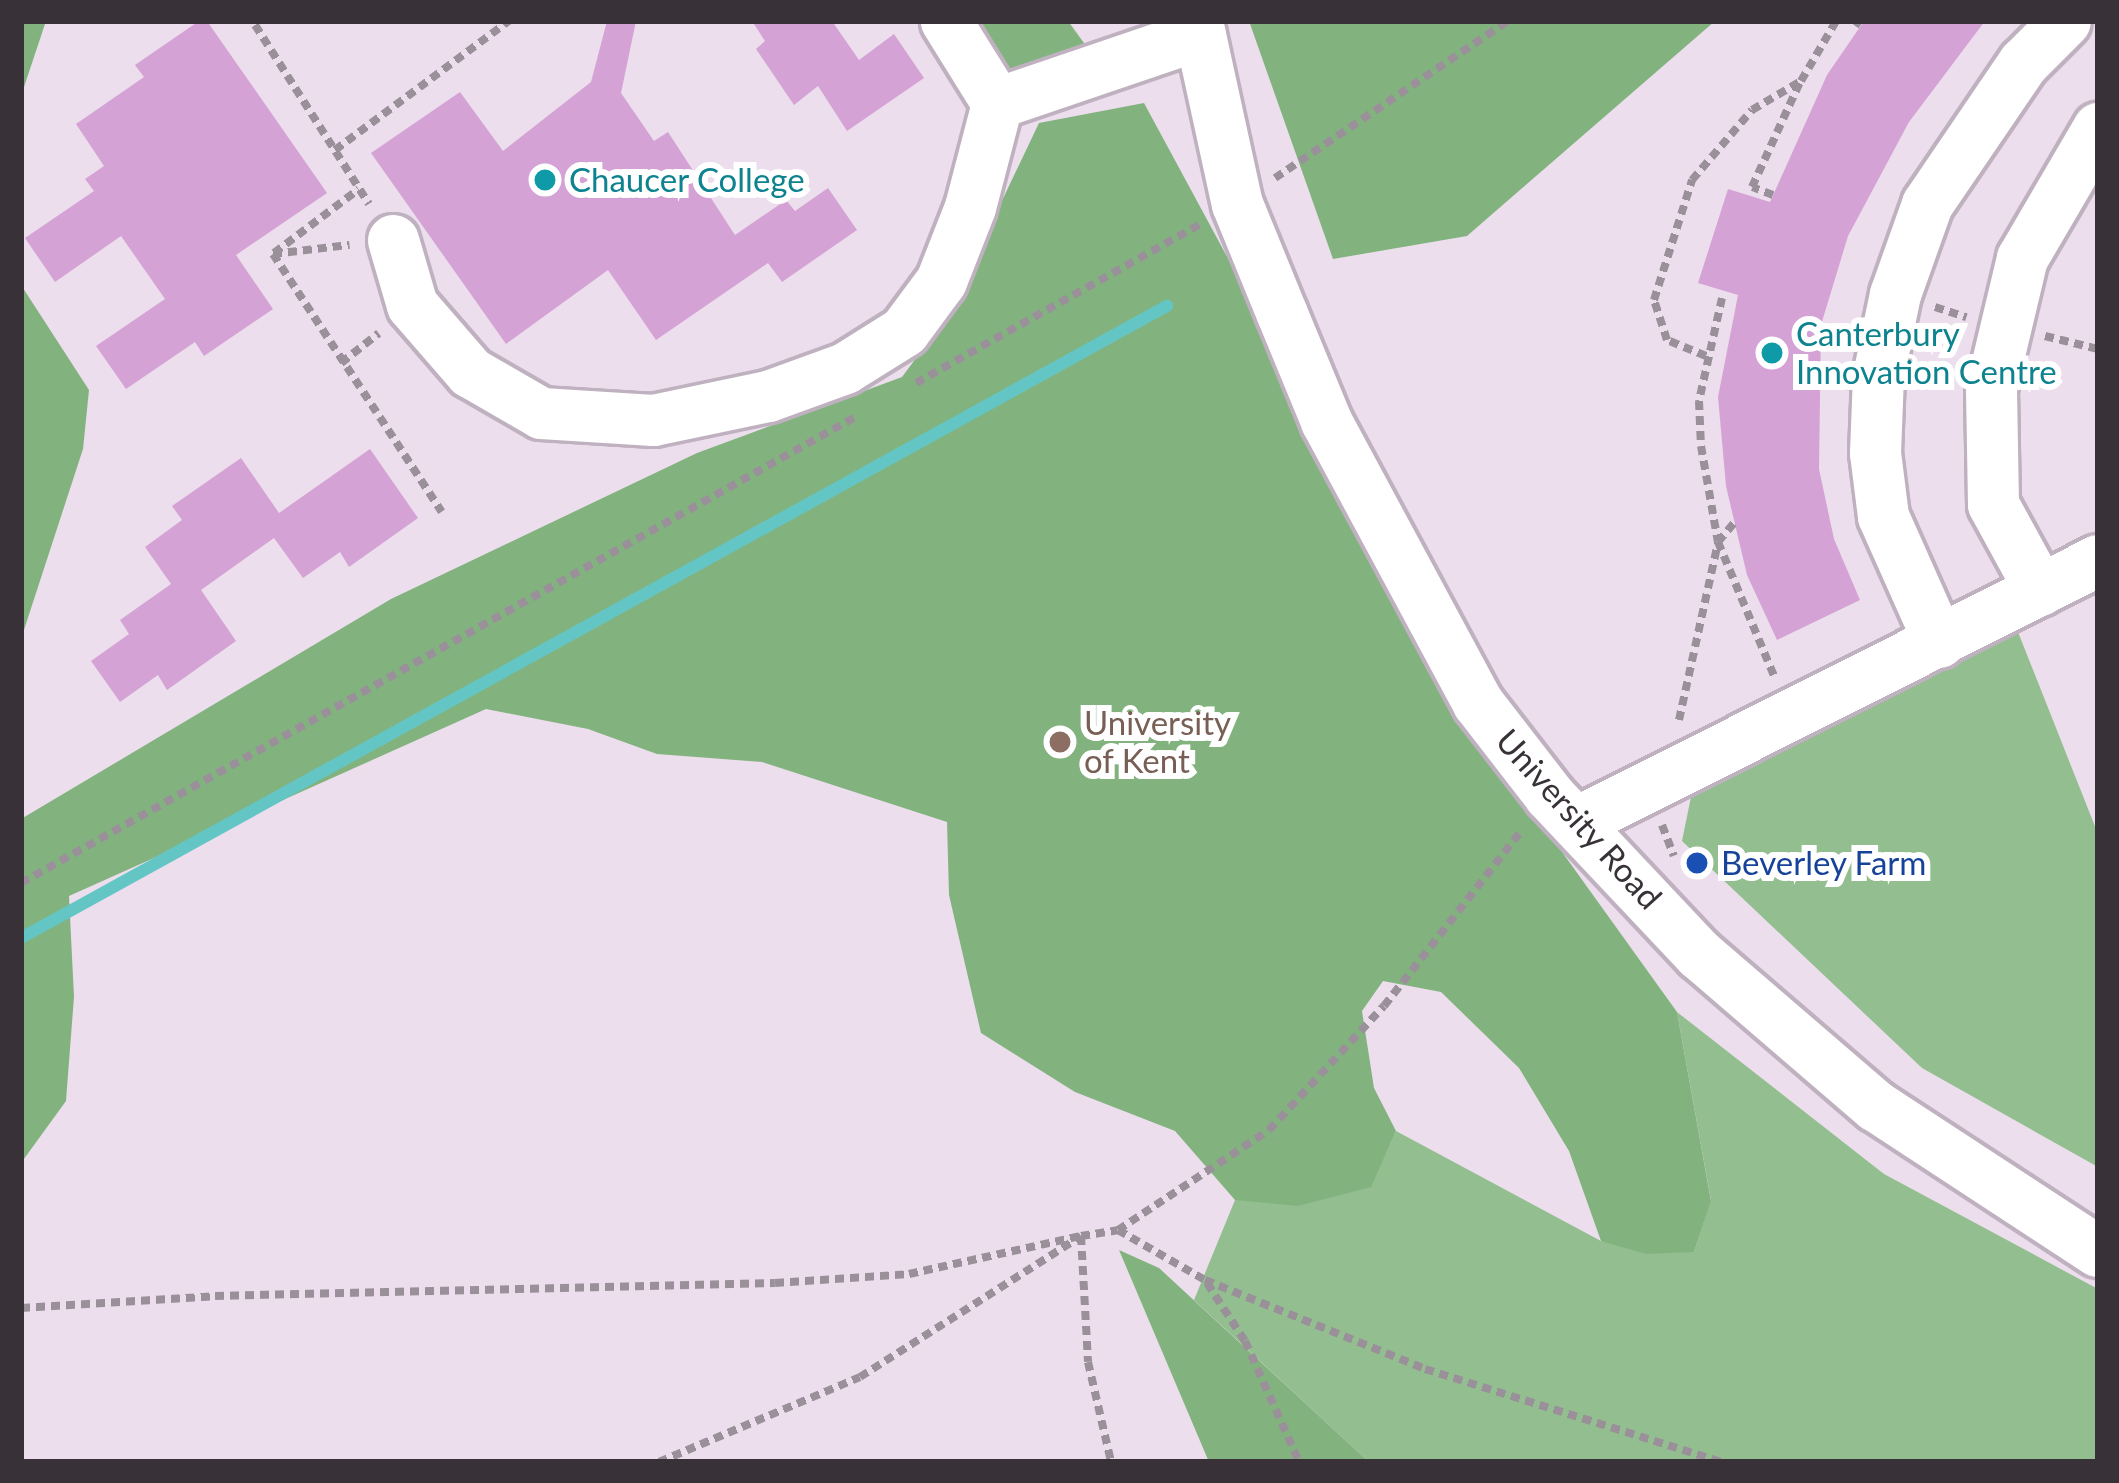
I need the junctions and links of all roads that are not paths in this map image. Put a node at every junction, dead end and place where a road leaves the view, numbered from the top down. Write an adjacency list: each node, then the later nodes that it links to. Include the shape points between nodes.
1 (946, 21): 6 (street)
2 (2066, 21): 11 (street, via 2023,63 1928,204 1894,294 1878,376 1883,516)
3 (2082, 21): 5 (street)
4 (1198, 27): 6 (street); 12 (street, University Road, via 1237,204 1326,421 1478,703)
5 (2098, 37)
6 (997, 104): 8 (street, via 941,280 904,331 845,368 768,396 652,420 541,413 470,372 441,339 412,305)
7 (2098, 128): 10 (street, via 2022,258 1991,388 1993,503)
8 (393, 241)
9 (2098, 560): 10 (street)
10 (2040, 590): 11 (street)
11 (1939, 642): 12 (street, via 1690,745)
12 (1564, 808): 13 (street, University Road, via 1699,954 1876,1106)
13 (2098, 1251)

